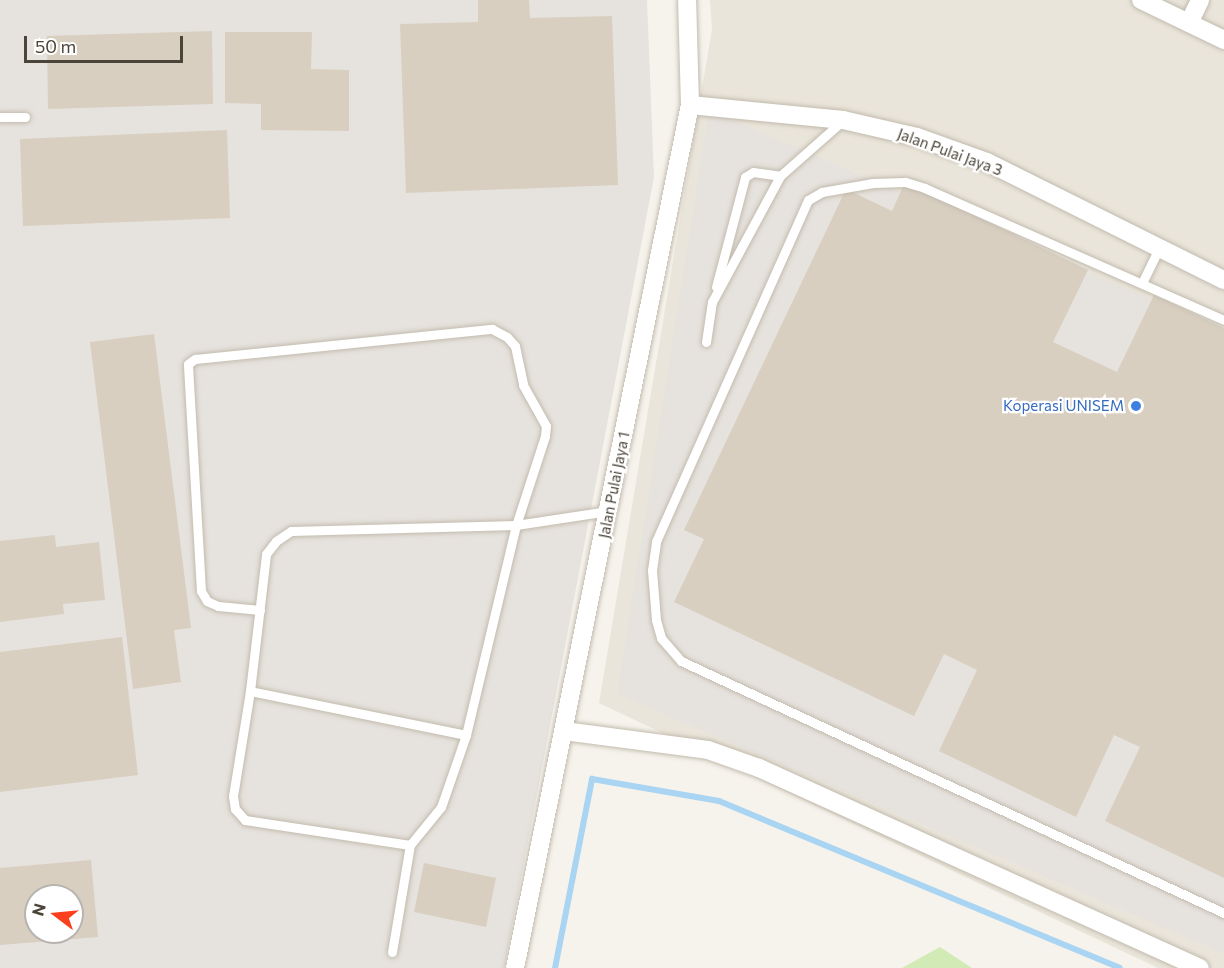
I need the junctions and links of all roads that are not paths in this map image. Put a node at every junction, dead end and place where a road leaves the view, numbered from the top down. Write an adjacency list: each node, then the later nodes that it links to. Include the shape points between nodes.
1 (687, 0): 6 (street, Jalan Pulai Jaya 1)
2 (1141, 0): 4 (street)
3 (1200, 0): 4 (street)
4 (1189, 23): 5 (street)
5 (1224, 40)
6 (690, 105): 9 (street, Jalan Pulai Jaya 3); 17 (street, Jalan Pulai Jaya 1)
7 (0, 117): 8 (lane)
8 (24, 117)
9 (843, 120): 10 (lane); 11 (street, Jalan Pulai Jaya 3, via 917,137 987,162)
10 (780, 176): 14 (lane); 14 (lane, via 753,172 739,187)
11 (1159, 248): 12 (street, Jalan Pulai Jaya 3); 13 (lane)
12 (1224, 280)
13 (1142, 283): 15 (lane); 24 (lane, via 905,182 836,188 808,200 656,542 652,570 656,620 662,638 681,661)
14 (712, 302): 16 (lane)
15 (1224, 320)
16 (706, 342)
17 (609, 511): 18 (lane); 21 (street, Jalan Pulai Jaya 1)
18 (516, 525): 19 (lane, via 291,531 266,554); 19 (lane, via 546,426 523,385 515,346 492,329 195,359 186,372 201,591 207,601 218,606); 22 (lane)
19 (260, 610): 20 (lane)
20 (250, 691): 22 (lane); 23 (lane, via 233,796 235,809 245,820)
21 (564, 731): 26 (street, Jalan Pulai Jaya 1); 27 (street, via 708,750 759,768)
22 (466, 735): 23 (lane, via 441,807)
23 (410, 844): 25 (lane)
24 (1224, 913)
25 (392, 952)
26 (515, 968)
27 (1200, 968)

